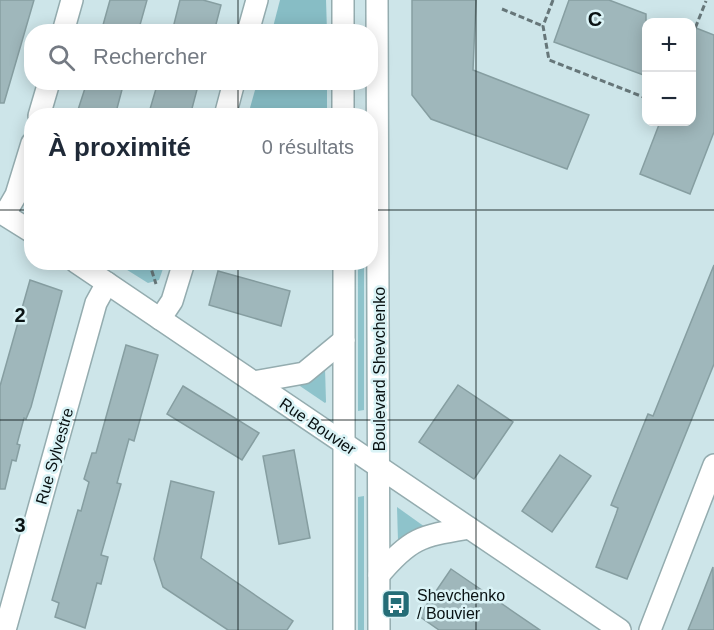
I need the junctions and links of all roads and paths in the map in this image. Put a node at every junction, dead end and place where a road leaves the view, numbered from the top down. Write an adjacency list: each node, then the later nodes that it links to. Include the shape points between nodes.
1 (72, 0): 8 (street)
2 (257, 0): 9 (street)
3 (342, 0): 10 (street)
4 (377, 0): 11 (street, Boulevard Shevchenko)
5 (553, 0): 12 (path)
6 (706, 2): 13 (path)
7 (501, 9): 12 (path)
8 (65, 24)
9 (250, 24)
10 (343, 24)
11 (377, 24)
12 (543, 26): 18 (path, via 549,60)
13 (696, 26)
14 (47, 90): 19 (street)
15 (232, 90): 20 (street)
16 (343, 90): 21 (street)
17 (377, 90): 22 (street, Boulevard Shevchenko)
18 (642, 96)
19 (41, 108)
20 (227, 108)
21 (343, 108)
22 (377, 108)
23 (24, 169): 24 (street, via 16,195)
24 (2, 213): 25 (street)
25 (24, 227)
26 (378, 233): 38 (street, Boulevard Shevchenko)
27 (88, 270): 31 (street, Rue Bouvier)
28 (152, 270): 32 (path)
29 (181, 270): 33 (street, via 170,304)
30 (344, 270): 34 (street)
31 (107, 283): 33 (street, Rue Bouvier); 41 (street, Rue Sylvestre, via 96,303)
32 (156, 284)
33 (160, 319): 35 (street, Rue Bouvier)
34 (344, 340): 35 (street, via 304,373); 36 (street)
35 (254, 382): 36 (street, Rue Bouvier)
36 (344, 444): 38 (street, Rue Bouvier); 42 (street)
37 (714, 465): 45 (street)
38 (379, 466): 39 (street, Rue Bouvier); 40 (street, Boulevard Shevchenko)
39 (469, 528): 40 (street, via 415,540); 44 (street, Rue Bouvier)
40 (379, 575): 43 (street, Boulevard Shevchenko)
41 (5, 630)
42 (344, 630)
43 (379, 630)
44 (620, 630)
45 (650, 630)

